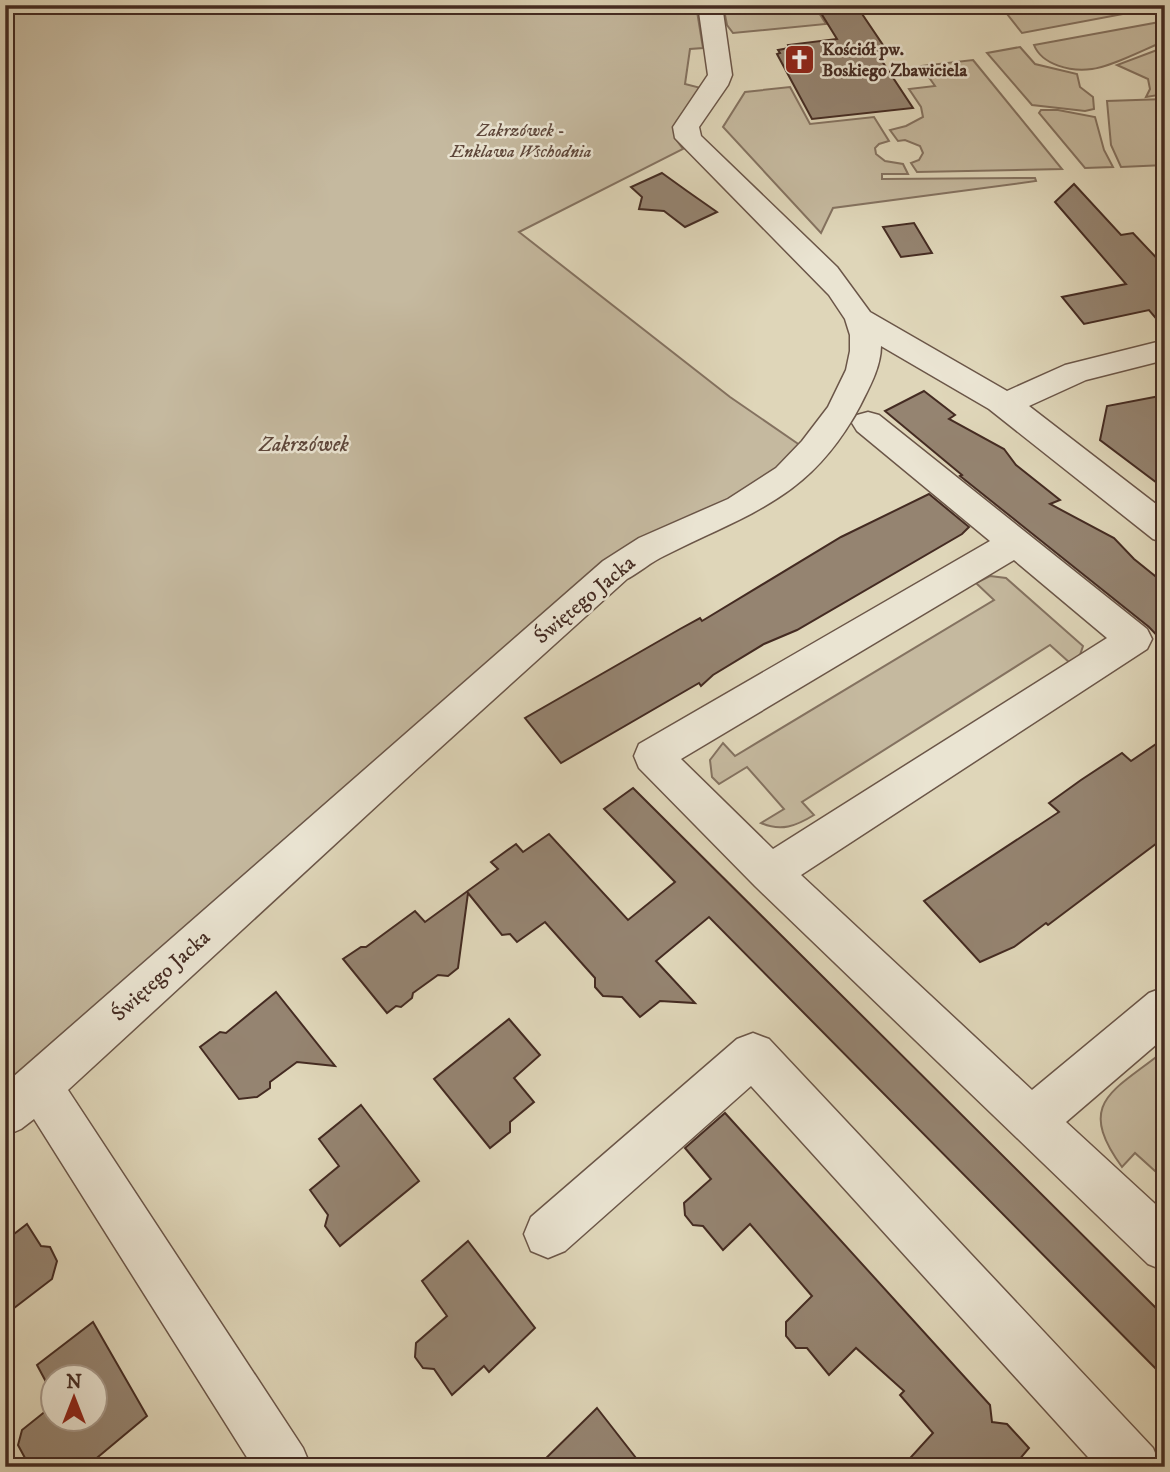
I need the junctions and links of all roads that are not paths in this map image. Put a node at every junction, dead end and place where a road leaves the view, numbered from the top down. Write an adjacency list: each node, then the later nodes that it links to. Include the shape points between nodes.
1 (710, 5): 2 (street, Świętego Jacka, via 720,75 686,127 688,138 829,276)
2 (859, 318): 4 (street); 10 (street, Świętego Jacka, via 866,337 865,356 842,412 821,443 788,476 732,512 648,548 615,570)
3 (1165, 350): 4 (street, via 1076,372)
4 (1004, 405): 6 (street)
5 (868, 423): 7 (street)
6 (1165, 530)
7 (1017, 542): 8 (street, via 1133,639); 8 (street, via 653,757)
8 (771, 873): 11 (street)
9 (1165, 1008): 11 (street)
10 (22, 1099): 14 (street)
11 (1033, 1120): 13 (street)
12 (548, 1234): 15 (street, via 752,1055)
13 (1165, 1247)
14 (284, 1467)
15 (1134, 1467)

